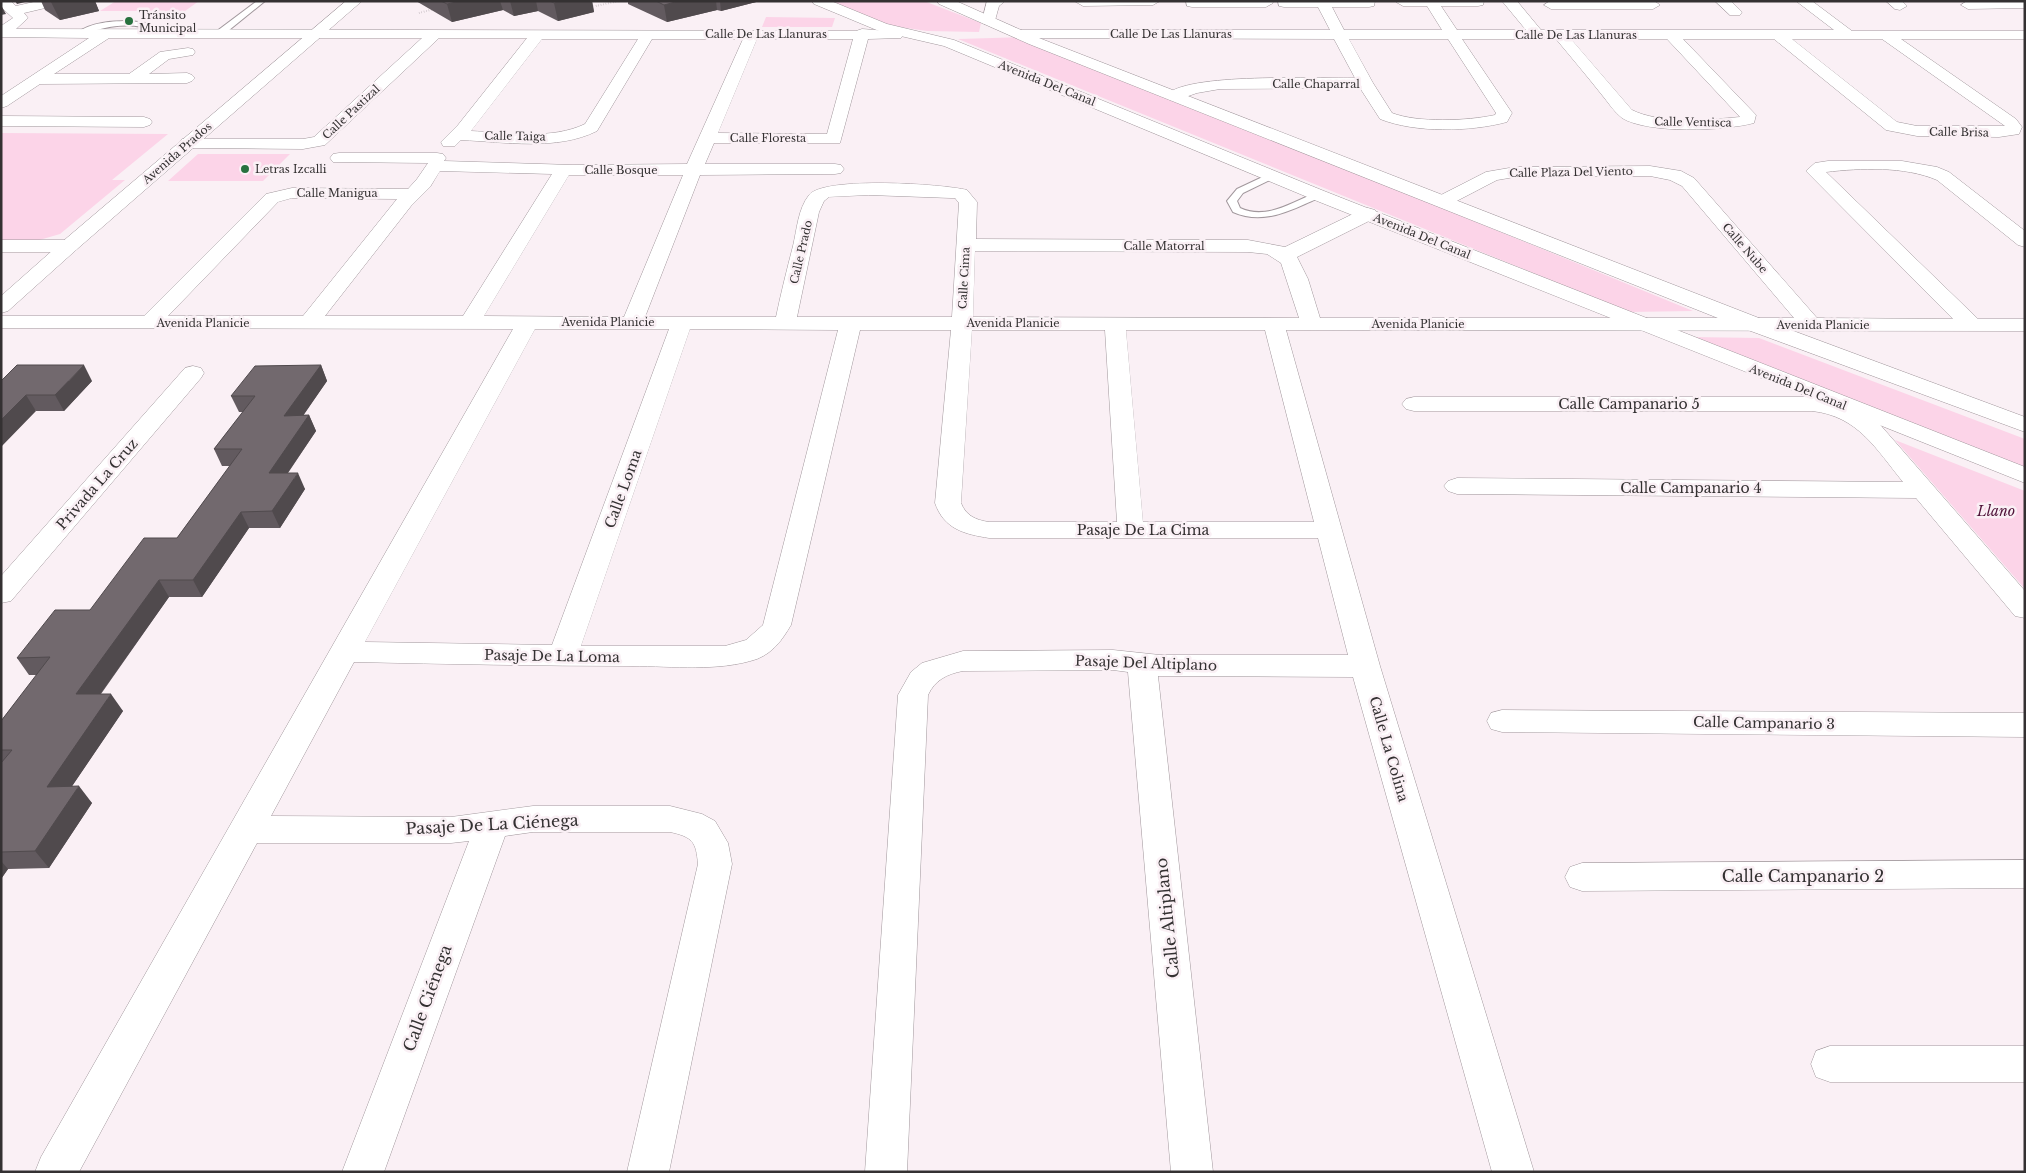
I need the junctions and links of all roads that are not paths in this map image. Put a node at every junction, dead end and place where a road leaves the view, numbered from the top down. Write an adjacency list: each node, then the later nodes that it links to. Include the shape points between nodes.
1 (57, 1): 26 (street)
2 (262, 1): 35 (lane)
3 (355, 1): 37 (street, Avenida Prados)
4 (819, 1): 47 (street, Avenida Del Canal, via 884,28)
5 (998, 1): 29 (street, via 992,4)
6 (1152, 1): 12 (street)
7 (1509, 1): 46 (street)
8 (1722, 1): 27 (street)
9 (1803, 1): 54 (street)
10 (949, 2): 29 (street)
11 (1083, 2): 12 (street)
12 (1118, 2): 43 (street)
13 (1403, 2): 14 (street)
14 (1431, 2): 15 (street); 49 (street)
15 (1478, 2)
16 (1192, 3): 17 (street)
17 (1220, 3): 18 (street); 44 (street)
18 (1266, 3)
19 (1284, 3): 20 (street)
20 (1323, 3): 21 (street); 45 (street)
21 (1369, 3)
22 (1651, 3): 25 (street); 28 (street)
23 (1965, 3): 24 (street); 30 (street)
24 (2025, 4)
25 (1550, 5)
26 (8, 6): 31 (street, via 21,20)
27 (1735, 12)
28 (1665, 16)
29 (987, 28): 42 (street, Calle De Las Llanuras)
30 (1996, 30): 53 (street, Calle De Las Llanuras); 55 (street, Calle De Las Llanuras); 56 (street)
31 (1, 33): 32 (street, Calle De Las Llanuras)
32 (81, 33): 33 (street, Calle De Las Llanuras); 34 (lane, via 100,25 146,25)
33 (106, 33): 34 (street, Calle De Las Llanuras); 60 (street)
34 (139, 33): 35 (street, Calle De Las Llanuras)
35 (220, 33): 37 (street, Calle De Las Llanuras)
36 (862, 33): 41 (street, Calle De Las Llanuras); 47 (street, Calle De Las Llanuras); 69 (street)
37 (317, 34): 38 (street, Calle De Las Llanuras); 70 (street, Avenida Prados)
38 (435, 34): 39 (street, Calle De Las Llanuras); 70 (street, Calle Pastizal, via 319,141 303,144)
39 (538, 34): 40 (street, Calle De Las Llanuras); 67 (street, Calle Taiga)
40 (648, 34): 41 (street, Calle De Las Llanuras); 67 (street, Calle Taiga, via 586,131 561,137)
41 (752, 34): 68 (street, Calle Floresta)
42 (1020, 34): 43 (street, Calle De Las Llanuras); 63 (street)
43 (1124, 34): 44 (street, Calle De Las Llanuras)
44 (1230, 34): 45 (street, Calle De Las Llanuras)
45 (1339, 34): 49 (street, Calle De Las Llanuras); 61 (street)
46 (1537, 34): 49 (street, Calle De Las Llanuras); 50 (street, Calle De Las Llanuras)
47 (923, 35): 48 (street, Calle De Las Llanuras); 77 (street, Avenida Del Canal, via 967,50)
48 (966, 35)
49 (1453, 35): 61 (street, Calle Chaparral, via 1504,113 1500,119 1485,122 1390,119 1382,113)
50 (1560, 35): 51 (street, Calle De Las Llanuras); 51 (street, Calle Ventisca, via 1632,116 1656,122 1735,123 1748,120 1748,115)
51 (1672, 35): 52 (street, Calle De Las Llanuras)
52 (1778, 35): 54 (street, Calle De Las Llanuras); 55 (street, Calle Brisa, via 1892,126 1917,131 2013,130 2010,122)
53 (2025, 35)
54 (1849, 36): 55 (street, Calle De Las Llanuras)
55 (1887, 36)
56 (2016, 50)
57 (188, 52): 58 (street, via 165,55)
58 (133, 78): 59 (street); 60 (street)
59 (187, 78)
60 (35, 81): 62 (street); 64 (street)
61 (1365, 83): 63 (street, Calle Chaparral, via 1220,84)
62 (1, 84)
63 (1174, 96): 81 (street)
64 (1, 103)
65 (1, 122): 66 (street)
66 (144, 122)
67 (456, 135): 72 (street)
68 (707, 138): 69 (street, Calle Floresta); 75 (street)
69 (834, 138): 73 (street, via 840,143)
70 (188, 144): 85 (street, Avenida Prados)
71 (339, 158): 72 (street, Calle Bosque)
72 (436, 162): 74 (street, Calle Bosque); 79 (street, via 424,184)
73 (835, 169): 75 (street, Calle Bosque); 78 (street)
74 (564, 170): 75 (street, Calle Bosque); 90 (street)
75 (693, 171): 92 (street)
76 (1675, 175): 81 (street, Calle Plaza Del Viento, via 1650,170 1515,172 1492,176); 105 (street, Calle Nube, via 1688,182)
77 (1271, 176): 80 (street, Avenida Del Canal); 80 (lane, via 1240,191 1232,200 1236,210 1252,216 1272,214)
78 (831, 191): 84 (street, Calle Cima, via 944,191 961,194 968,202); 94 (street, Calle Prado, via 814,201 810,212)
79 (412, 194): 96 (street, Calle Manigua, via 292,193 272,198); 98 (street)
80 (1318, 195): 82 (street, Avenida Del Canal)
81 (1443, 201): 104 (street)
82 (1368, 214): 87 (street); 103 (street, Avenida Del Canal)
83 (2025, 241): 102 (street, via 1943,176 1927,169 1828,166 1817,169 1816,174)
84 (966, 245): 87 (street, Calle Matorral, via 1248,246 1267,248); 97 (street, Calle Cima)
85 (69, 246): 86 (street); 88 (street, Avenida Prados)
86 (2, 247)
87 (1285, 255): 101 (street, via 1292,264)
88 (1, 307)
89 (1, 322): 96 (street, Avenida Planicie)
90 (470, 322): 91 (street, Avenida Planicie); 98 (street, Avenida Planicie)
91 (528, 322): 92 (street, Avenida Planicie); 118 (street)
92 (632, 322): 93 (street, Avenida Planicie)
93 (682, 322): 94 (street, Avenida Planicie); 119 (street, Calle Loma)
94 (785, 322): 95 (street, Avenida Planicie)
95 (851, 322): 97 (street, Avenida Planicie); 119 (street, Pasaje De La Loma, via 777,625 771,636 743,654 725,656)
96 (149, 323): 98 (street, Avenida Planicie)
97 (962, 323): 99 (street, Avenida Planicie); 113 (street, Calle Cima, via 948,504 950,513)
98 (309, 324)
99 (1115, 324): 100 (street, Avenida Planicie); 114 (street)
100 (1274, 324): 101 (street, Avenida Planicie); 115 (street, Calle La Colina)
101 (1311, 324): 103 (street, Avenida Planicie)
102 (1971, 324): 105 (street, Avenida Planicie); 106 (street, Avenida Planicie)
103 (1642, 325): 104 (street, Avenida Planicie); 110 (street, Avenida Del Canal)
104 (1756, 325): 105 (street, Avenida Planicie); 109 (street)
105 (1811, 325)
106 (2025, 325)
107 (193, 373): 116 (street, Privada La Cruz)
108 (1414, 404): 112 (street, Calle Campanario 5, via 1828,405 1844,410 1868,425)
109 (2025, 425)
110 (2025, 476)
111 (1458, 486): 112 (street, Calle Campanario 4)
112 (1924, 490): 117 (street, Calle Campanario 5)
113 (959, 522): 114 (street, Pasaje De La Cima, via 989,530)
114 (1131, 530): 115 (street, Pasaje De La Cima)
115 (1328, 530): 121 (street, Calle La Colina)
116 (1, 594)
117 (2025, 608)
118 (343, 652): 119 (street, Pasaje De La Loma); 125 (street)
119 (563, 656)
120 (1142, 664): 121 (street, Pasaje Del Altiplano); 133 (street, Pasaje Del Altiplano, via 1113,660 963,661 929,671 918,682 913,695); 134 (street, Calle Altiplano)
121 (1365, 666): 135 (street, Calle La Colina)
122 (1502, 721): 123 (street, Calle Campanario 3)
123 (2025, 725)
124 (492, 825): 125 (street, Pasaje De La Ciénega, via 452,830); 131 (street, Calle Ciénega); 132 (street, Pasaje De La Ciénega, via 533,819 670,819 690,822 706,832 714,846 715,864)
125 (246, 829): 130 (street)
126 (2025, 874): 127 (street, Calle Campanario 2)
127 (1582, 877)
128 (1830, 1064): 129 (street)
129 (2025, 1064)
130 (56, 1172)
131 (363, 1172)
132 (648, 1172)
133 (886, 1172)
134 (1192, 1172)
135 (1513, 1172)

